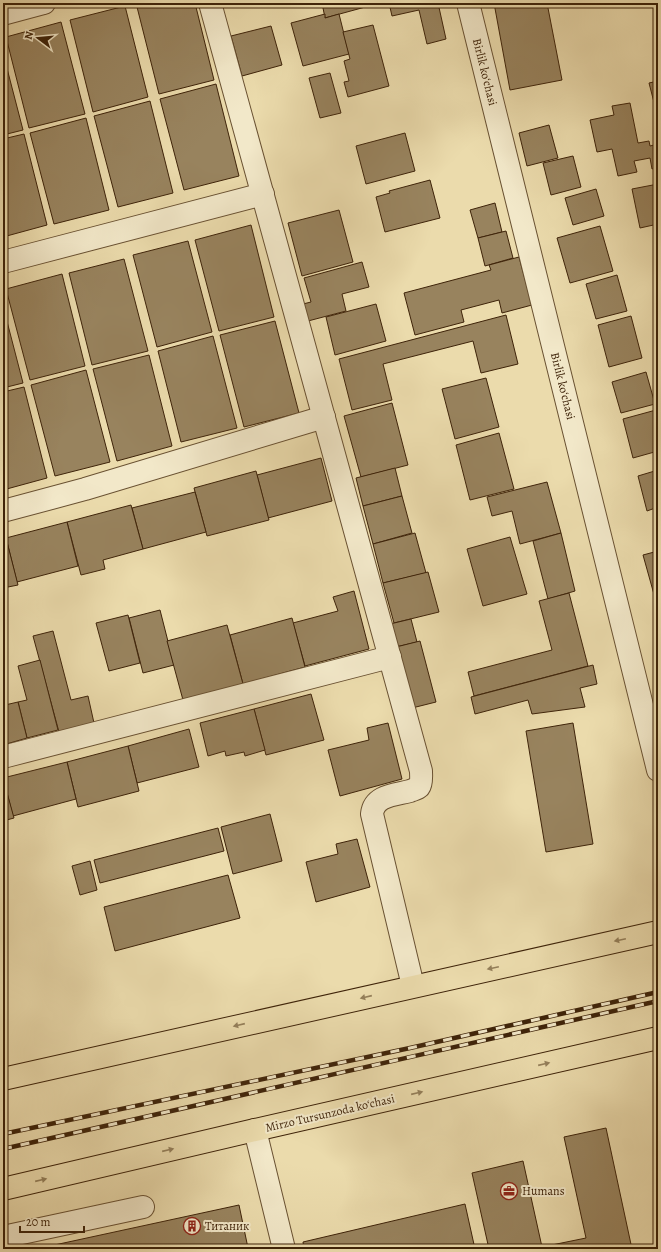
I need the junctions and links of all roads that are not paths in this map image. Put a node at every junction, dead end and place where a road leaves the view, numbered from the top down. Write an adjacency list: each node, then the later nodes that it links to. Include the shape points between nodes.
1 (44, 3): 4 (street)
2 (210, 3): 5 (street)
3 (468, 3): 10 (street, Birlik koʻchasi)
4 (3, 14)
5 (263, 194): 6 (street); 7 (street)
6 (3, 262)
7 (324, 417): 8 (street); 9 (street)
8 (3, 511)
9 (390, 658): 11 (street); 14 (street, via 421,771 421,780 419,787 414,790 377,802 372,814)
10 (655, 748): 12 (street, Birlik koʻchasi)
11 (3, 757)
12 (658, 770)
13 (658, 932): 14 (main road, one-way to 14)
14 (413, 986): 16 (main road, one-way to 16)
15 (658, 1038): 17 (main road, Mirzo Tursunzoda koʻchasi, one-way to 15)
16 (3, 1079)
17 (255, 1130): 18 (main road, Mirzo Tursunzoda koʻchasi, one-way to 17); 21 (street)
18 (4, 1189)
19 (143, 1207): 20 (street)
20 (3, 1237)
21 (284, 1249)

